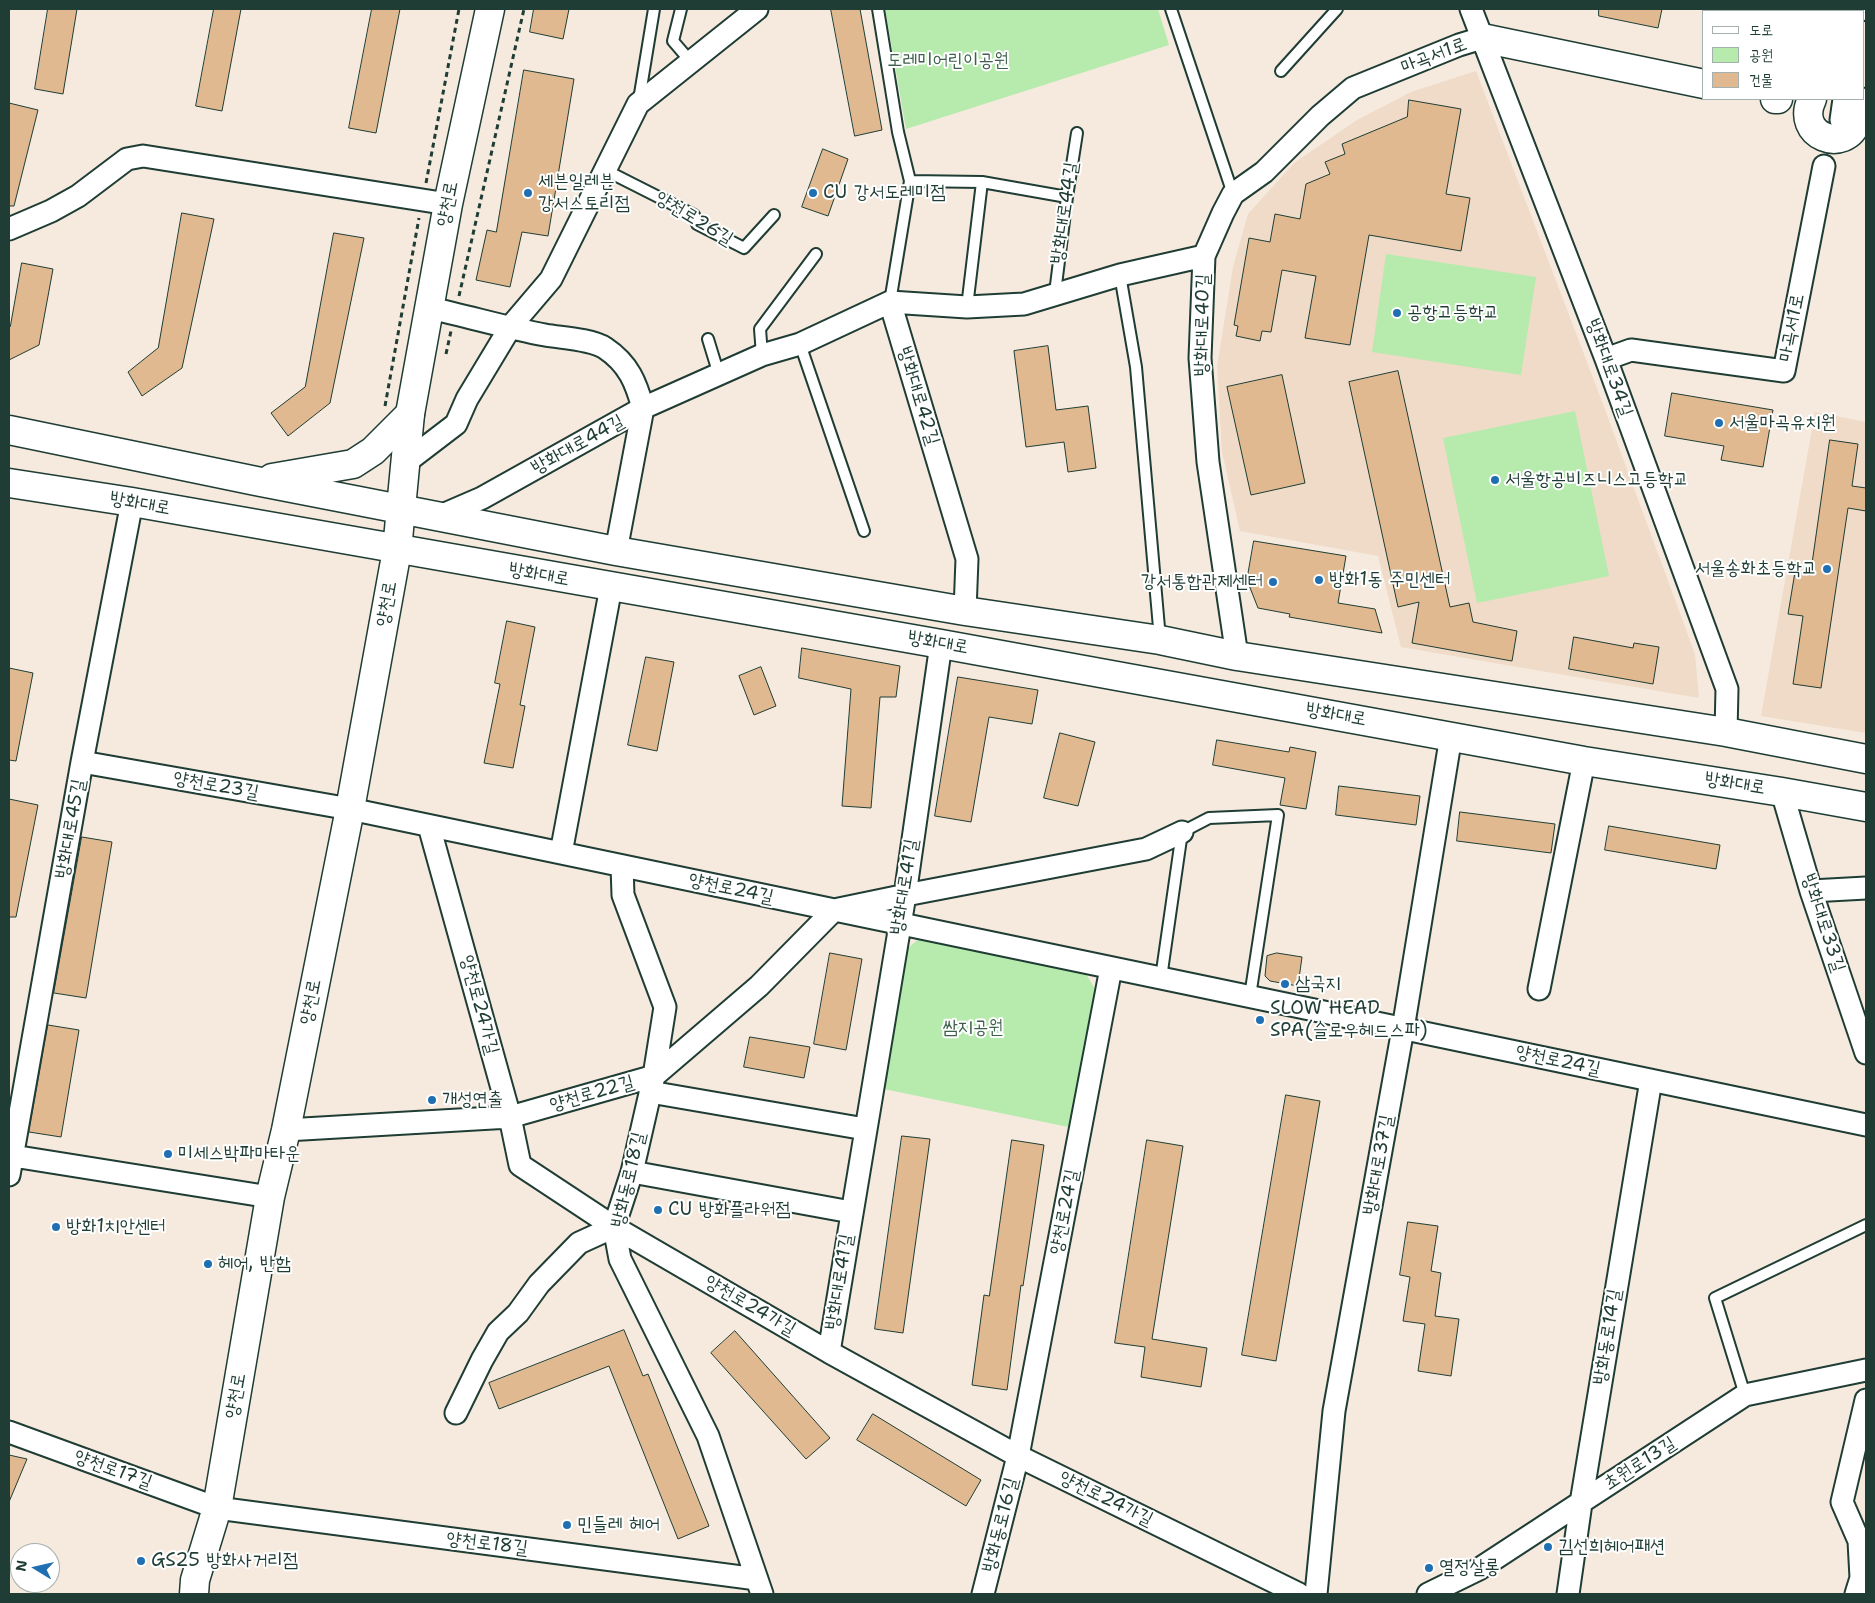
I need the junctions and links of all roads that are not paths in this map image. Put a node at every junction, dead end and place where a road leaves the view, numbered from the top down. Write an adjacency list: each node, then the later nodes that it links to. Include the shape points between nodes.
1 (490, 9): 24 (main road, 양천로)
2 (654, 9): 14 (lane)
3 (681, 9): 10 (lane, via 673,41)
4 (757, 9): 10 (street)
5 (878, 9): 20 (lane, 방화대로42길, via 898,132)
6 (1171, 9): 22 (lane)
7 (1337, 9): 11 (lane)
8 (1472, 9): 9 (street, 방화대로34길)
9 (1482, 38): 12 (main road, 마곡서1로); 22 (street, 마곡서1로, via 1353,88 1264,172); 38 (street, 방화대로34길)
10 (691, 62): 14 (street)
11 (1282, 71)
12 (1702, 84)
13 (1812, 100): 15 (main road, via 1808,107 1809,122 1818,134 1831,139 1846,136 1855,127 1858,105)
14 (638, 104): 19 (street)
15 (1847, 106): 16 (main road)
16 (1866, 130)
17 (1077, 133): 23 (lane, 방화대로44길)
18 (1824, 166): 38 (street, 마곡서1로, via 1784,371 1631,350)
19 (605, 170): 25 (lane, 양천로26길, via 694,215 697,224 744,248); 34 (street, via 551,279)
20 (910, 181): 21 (lane); 31 (lane, 방화대로42길)
21 (982, 182): 23 (lane); 32 (lane)
22 (1233, 194): 28 (street, 방화대로40길)
23 (1067, 197): 30 (lane, 방화대로44길)
24 (435, 202): 26 (street, via 143,156 127,159 78,196); 33 (main road, 양천로)
25 (774, 216)
26 (9, 229)
27 (816, 254): 37 (lane, via 760,329)
28 (1204, 256): 29 (street, 방화대로44길); 56 (street, 방화대로40길, via 1200,358 1208,462)
29 (1120, 275): 30 (street, 방화대로44길); 54 (lane, via 1136,367)
30 (1055, 293): 32 (street, 방화대로44길, via 1024,304)
31 (890, 302): 32 (street, 방화대로44길); 36 (street, 방화대로44길); 53 (street, 방화대로42길, via 967,559)
32 (967, 307)
33 (429, 308): 34 (street); 41 (main road, 양천로)
34 (511, 326): 40 (street, via 604,348 628,368); 43 (street, via 467,399 456,424)
35 (708, 340): 39 (lane)
36 (800, 344): 37 (street, 방화대로44길); 49 (lane)
37 (762, 355): 39 (street, 방화대로44길)
38 (1606, 358): 57 (street, 방화대로34길, via 1727,689)
39 (719, 375): 40 (street, 방화대로44길)
40 (643, 408): 48 (street, 방화대로44길, via 482,498); 51 (street)
41 (410, 414): 43 (main road, 양천로); 44 (main road, via 373,451 353,464)
42 (9, 430): 44 (main road, 방화대로)
43 (405, 463): 47 (main road, 양천로)
44 (256, 481): 47 (main road, 방화대로)
45 (9, 483): 46 (main road, 방화대로)
46 (132, 502): 50 (main road, 방화대로); 61 (street, 방화대로45길)
47 (402, 509): 48 (main road, 방화대로); 50 (main road, 양천로)
48 (438, 517): 51 (main road, 방화대로)
49 (864, 531)
50 (397, 550): 52 (main road, 방화대로); 64 (main road, 양천로)
51 (616, 551): 53 (main road, 방화대로)
52 (611, 587): 55 (main road, 방화대로); 67 (street)
53 (965, 610): 54 (main road, 방화대로)
54 (1160, 640): 56 (main road, 방화대로)
55 (941, 644): 58 (main road, 방화대로); 71 (street, 방화대로41길)
56 (1237, 656): 57 (main road, 방화대로)
57 (1726, 732): 59 (main road, 방화대로)
58 (1451, 736): 60 (main road, 방화대로); 78 (street, 방화대로37길)
59 (1866, 758)
60 (1584, 761): 62 (main road, 방화대로); 76 (street)
61 (82, 762): 64 (street, 양천로23길); 86 (street, 방화대로45길)
62 (1782, 792): 63 (main road, 방화대로); 70 (street, 방화대로33길)
63 (1866, 807)
64 (350, 809): 65 (street, 양천로24길); 85 (main road, 양천로)
65 (429, 826): 67 (street, 양천로24길); 82 (street, 양천로24가길)
66 (1182, 832): 71 (street, via 1146,849); 75 (lane); 77 (lane, via 1208,818 1278,816)
67 (561, 853): 68 (street, 양천로24길)
68 (622, 866): 72 (street, 양천로24길); 81 (street, 방화동로18길, via 623,895 664,1008)
69 (1866, 888): 70 (street)
70 (1811, 891): 79 (street, 방화대로33길)
71 (905, 895): 72 (street); 73 (street, 방화대로41길)
72 (834, 910): 73 (street, 양천로24길); 81 (street, 양천로22길)
73 (900, 924): 74 (street, 양천로24길); 84 (street, 방화대로41길)
74 (1112, 968): 75 (street, 양천로24길); 98 (street, 양천로24길)
75 (1161, 978): 77 (street, 양천로24길)
76 (1539, 989)
77 (1250, 996): 78 (street, 양천로24길)
78 (1403, 1029): 80 (street, 양천로24길); 105 (street, 방화대로37길, via 1334,1411)
79 (1866, 1053)
80 (1651, 1080): 83 (street, 양천로24길); 99 (street, 방화동로14길)
81 (652, 1084): 82 (street, 양천로22길); 84 (street); 87 (street, 방화동로18길)
82 (510, 1117): 85 (street, 양천로22길); 91 (street, 양천로24가길, via 520,1165)
83 (1866, 1125)
84 (865, 1129): 89 (street, 방화대로41길)
85 (286, 1130): 88 (main road, 양천로)
86 (10, 1163): 88 (street)
87 (632, 1172): 89 (street, 방화대로41길); 91 (street, 방화동로18길)
88 (270, 1197): 100 (main road, 양천로)
89 (851, 1212): 92 (street, 방화대로41길)
90 (1866, 1226): 94 (lane, via 1714,1298)
91 (614, 1227): 92 (street, 양천로24가길); 96 (street, via 579,1244 498,1332); 101 (street, 방화동로18길, via 620,1259 708,1436)
92 (829, 1352): 98 (street, 양천로24가길)
93 (1866, 1370): 94 (street, 초원로13길)
94 (1745, 1395): 99 (street, 초원로13길)
95 (1866, 1400): 108 (street, via 1842,1502 1859,1541 1861,1578)
96 (456, 1413)
97 (9, 1432): 100 (street, 양천로17길)
98 (1018, 1456): 103 (street, 방화동로16길); 104 (street, 양천로24가길)
99 (1580, 1503): 106 (street, 초원로13길, via 1479,1569); 107 (street, 방화동로14길)
100 (217, 1508): 101 (street, 양천로18길); 102 (main road, 양천로)
101 (759, 1586)
102 (193, 1590)
103 (983, 1594)
104 (1299, 1594)
105 (1316, 1594)
106 (1428, 1594)
107 (1568, 1594)
108 (1856, 1594)

